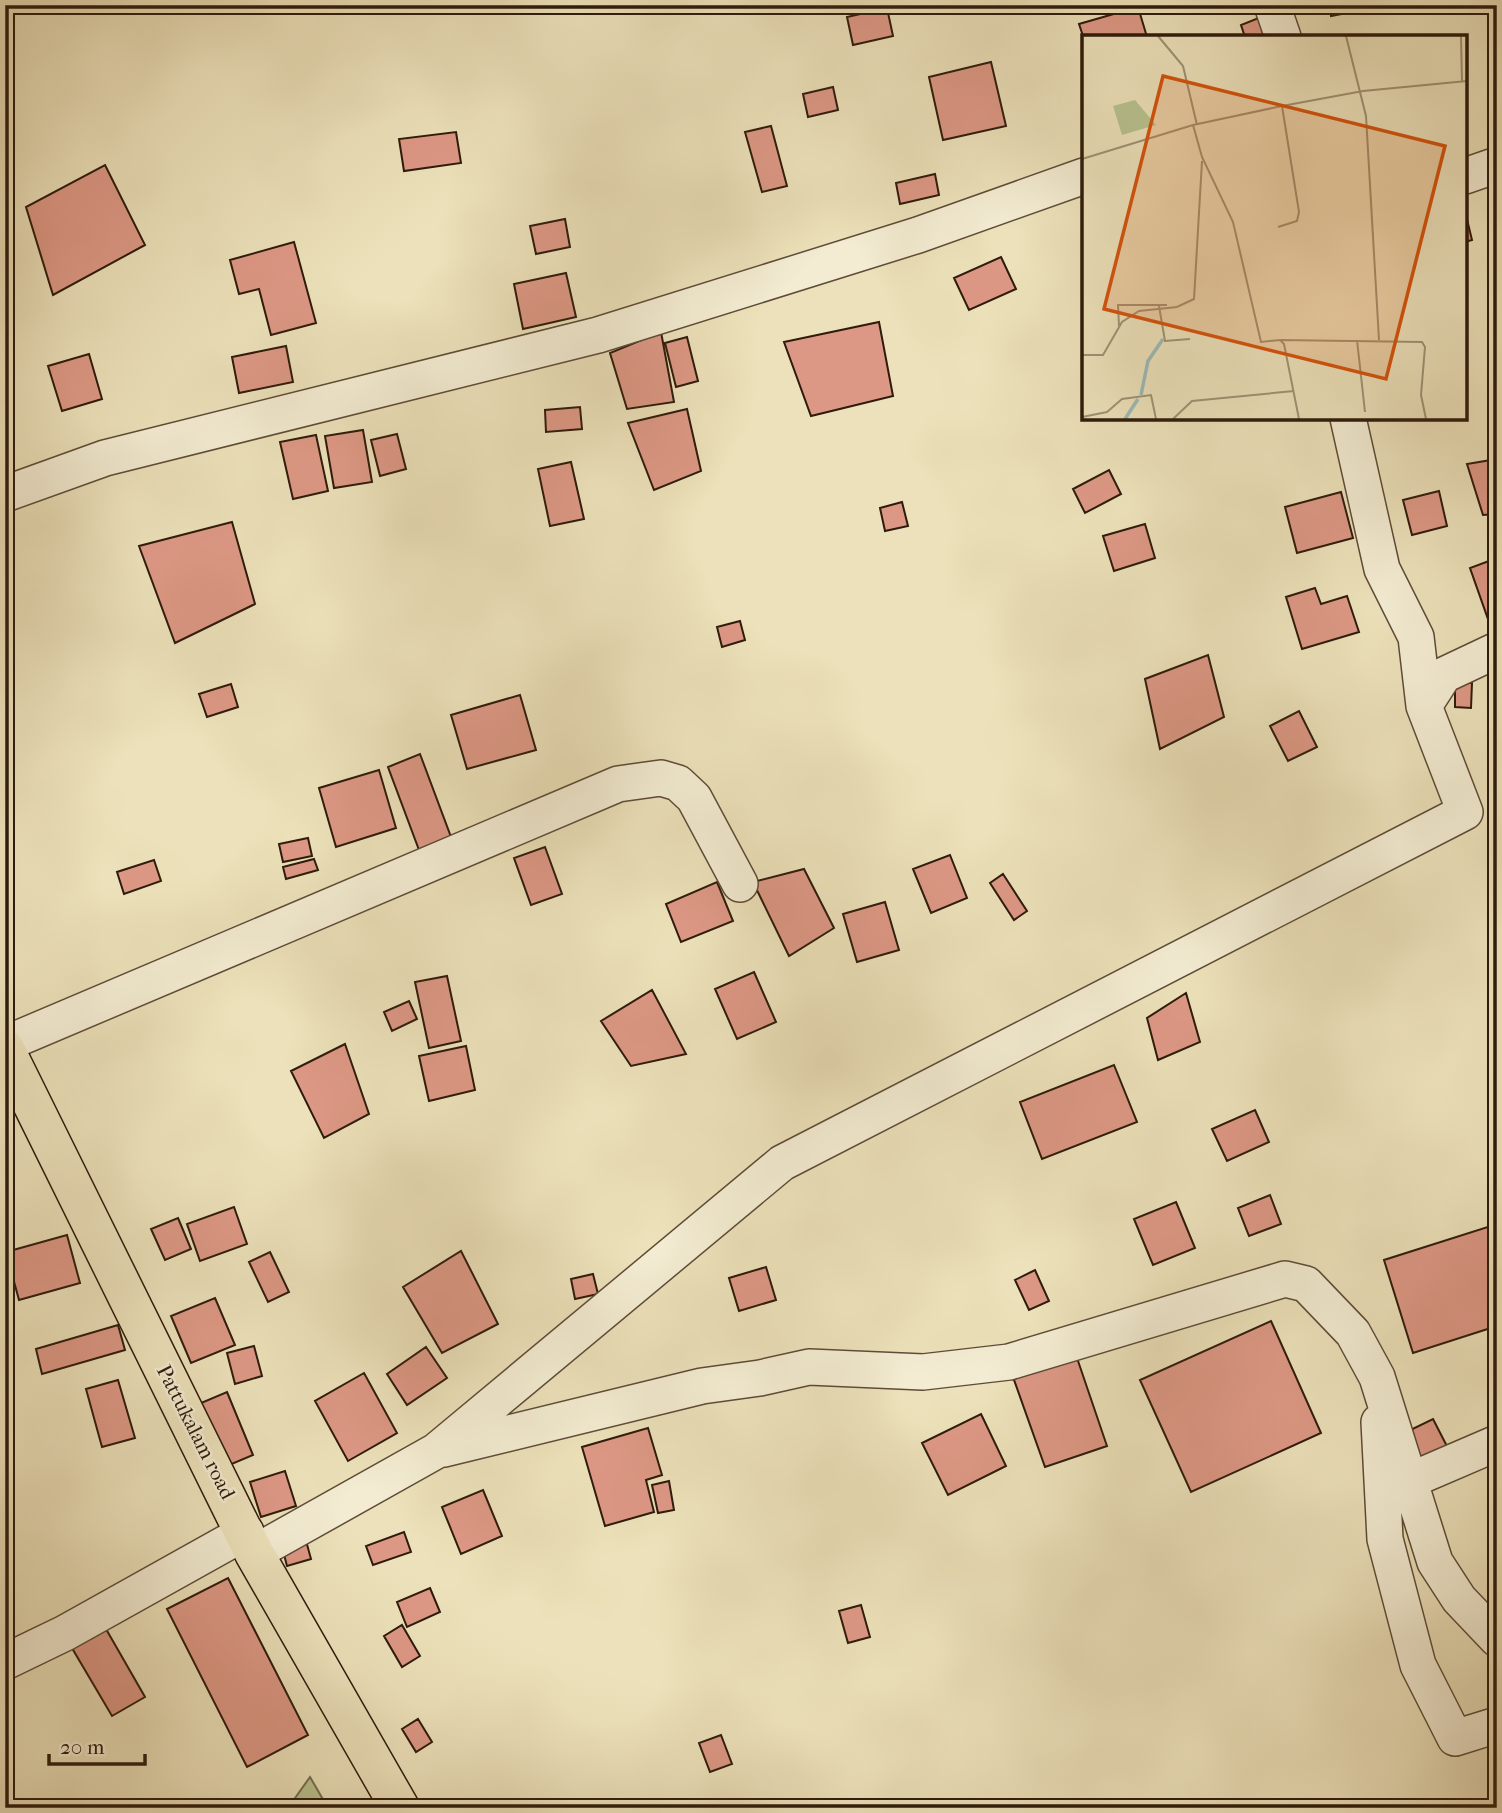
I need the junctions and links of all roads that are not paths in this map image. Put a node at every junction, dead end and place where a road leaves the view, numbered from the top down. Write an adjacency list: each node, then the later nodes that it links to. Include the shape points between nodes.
1 (1272, 5): 2 (street)
2 (1282, 35)
3 (1497, 165): 4 (street)
4 (1467, 175)
5 (1082, 177): 7 (street, via 918,235 598,335 105,458)
6 (1348, 420): 9 (street, via 1382,569 1416,637)
7 (5, 494)
8 (1497, 650): 9 (street, via 1444,675)
9 (1424, 706): 14 (street, via 1465,812 782,1163)
10 (740, 884): 11 (street, via 694,798 678,783 661,778 618,784)
11 (5, 1044)
12 (5, 1049): 16 (main road, Pattukalam road)
13 (1497, 1443): 15 (street)
14 (436, 1451): 15 (street, via 702,1386 809,1367 923,1372 1009,1362 1285,1279 1306,1284 1353,1333 1377,1377); 16 (street)
15 (1397, 1490): 17 (street, via 1435,1562 1460,1599); 19 (street, via 1385,1539 1418,1665 1455,1738)
16 (250, 1542): 18 (street); 20 (main road, Pattukalam road)
17 (1497, 1639)
18 (5, 1662)
19 (1497, 1725)
20 (400, 1808)

